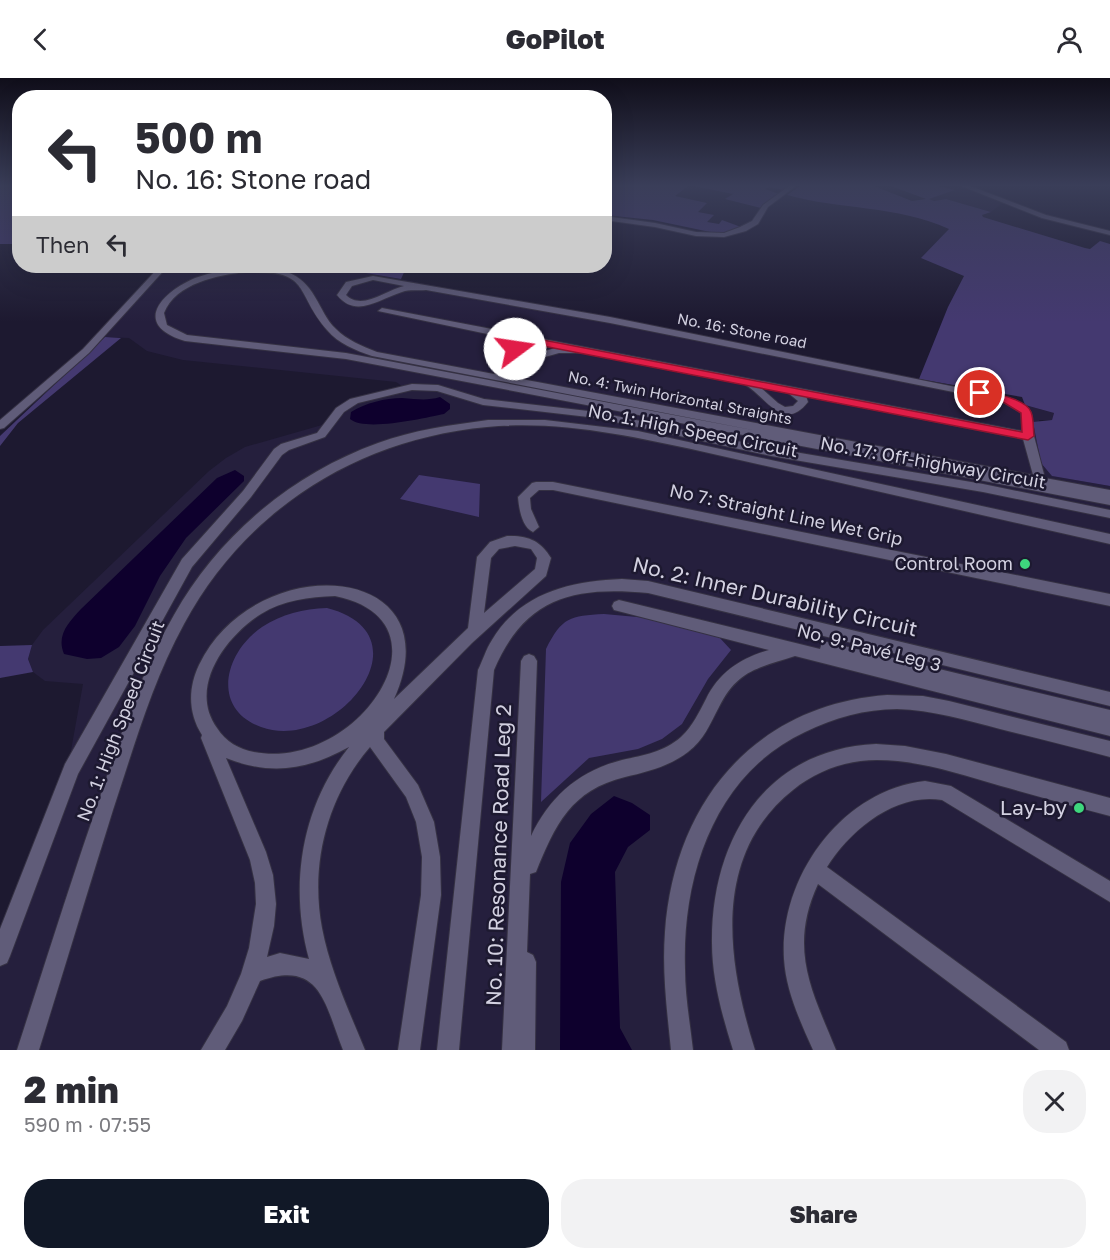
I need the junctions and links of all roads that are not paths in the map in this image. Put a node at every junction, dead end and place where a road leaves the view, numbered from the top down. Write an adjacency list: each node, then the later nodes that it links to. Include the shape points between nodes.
1 (684, 231): 2 (street, via 724,235)
2 (738, 231)
3 (158, 273): 12 (street, via 86,351)
4 (232, 273): 16 (street, No. 4: Twin Horizontal Straights, via 188,284 168,297 158,312 159,323 185,338 346,356)
5 (284, 273): 14 (street, No. 4: Twin Horizontal Straights, via 298,278 307,288 322,319 336,334 375,354)
6 (423, 288): 6 (street, No. 16: Stone road, via 398,290 366,303 351,302 341,295 349,284 369,278); 13 (street, No. 16: Stone road, via 610,320 980,393 1021,407 1026,412)
7 (382, 311): 8 (street)
8 (538, 342): 9 (street); 9 (street, via 522,342 516,350 531,358 558,350)
9 (584, 350): 10 (street)
10 (726, 378): 11 (street); 11 (street, via 750,384 784,410 795,409 803,402)
11 (791, 391): 13 (street)
12 (0, 426)
13 (1028, 436): 14 (street)
14 (1040, 481): 15 (street, No. 4: Twin Horizontal Straights)
15 (1110, 494)
16 (1110, 501)
17 (1110, 514): 34 (street, No. 17: Off-highway Circuit, via 771,452 597,415 483,402 438,388 412,387 354,401 340,410 321,435 278,452 187,563 71,770)
18 (533, 527): 20 (street, No 7: Straight Line Wet Grip, via 524,497 536,486 553,486)
19 (1110, 539): 37 (street, No. 1: High Speed Circuit, via 674,442 570,425 465,426 403,438 348,459 295,489 260,516 221,556 179,620 116,776)
20 (1110, 600)
21 (475, 629): 21 (street, via 542,572 544,558 536,546 514,540 487,552); 28 (street)
22 (797, 650): 25 (street, No. 9: Pavé Leg 3, via 620,602); 27 (street, No. 9: Pavé Leg 3); 31 (street, via 756,659 730,675 696,734 670,756 602,775 564,799 539,836)
23 (1110, 699): 41 (street, No. 2: Inner Durability Circuit, via 648,587 597,584 545,599 522,614 504,633 485,676)
24 (384, 703): 26 (street, via 362,728 332,748 294,760 256,761 225,749); 26 (street, via 397,676 400,650 394,627 381,608 360,596 335,590 308,591 276,600 246,616 221,640 203,668 197,699); 28 (street)
25 (1110, 718)
26 (204, 727): 35 (street, via 259,857 265,883 260,942)
27 (1110, 728)
28 (375, 730): 36 (street, via 351,757 317,828 309,876 312,928); 40 (street, via 376,742 412,791 425,822 430,857 430,895)
29 (1110, 749): 44 (street, via 964,712 894,702 840,710 799,725 769,743 745,762 715,798 686,863 674,946)
30 (1110, 807): 45 (street, via 931,758 898,753 874,752 833,759 793,778 766,800 748,826 736,851 726,892 722,928 724,970)
31 (529, 865): 42 (street, No. 10: Resonance Road Leg 2, via 532,661); 43 (street)
32 (814, 870): 33 (street, via 834,840 856,819 904,794 935,789 956,796); 46 (street, via 795,920 795,970 801,996); 47 (street)
33 (1110, 892)
34 (0, 956)
35 (251, 973): 36 (street, via 280,963 316,971); 38 (street)
36 (329, 988): 39 (street)
37 (28, 1050)
38 (212, 1050)
39 (354, 1050)
40 (408, 1050)
41 (447, 1050)
42 (513, 1050)
43 (524, 1050)
44 (682, 1050)
45 (744, 1050)
46 (825, 1050)
47 (1058, 1050)

